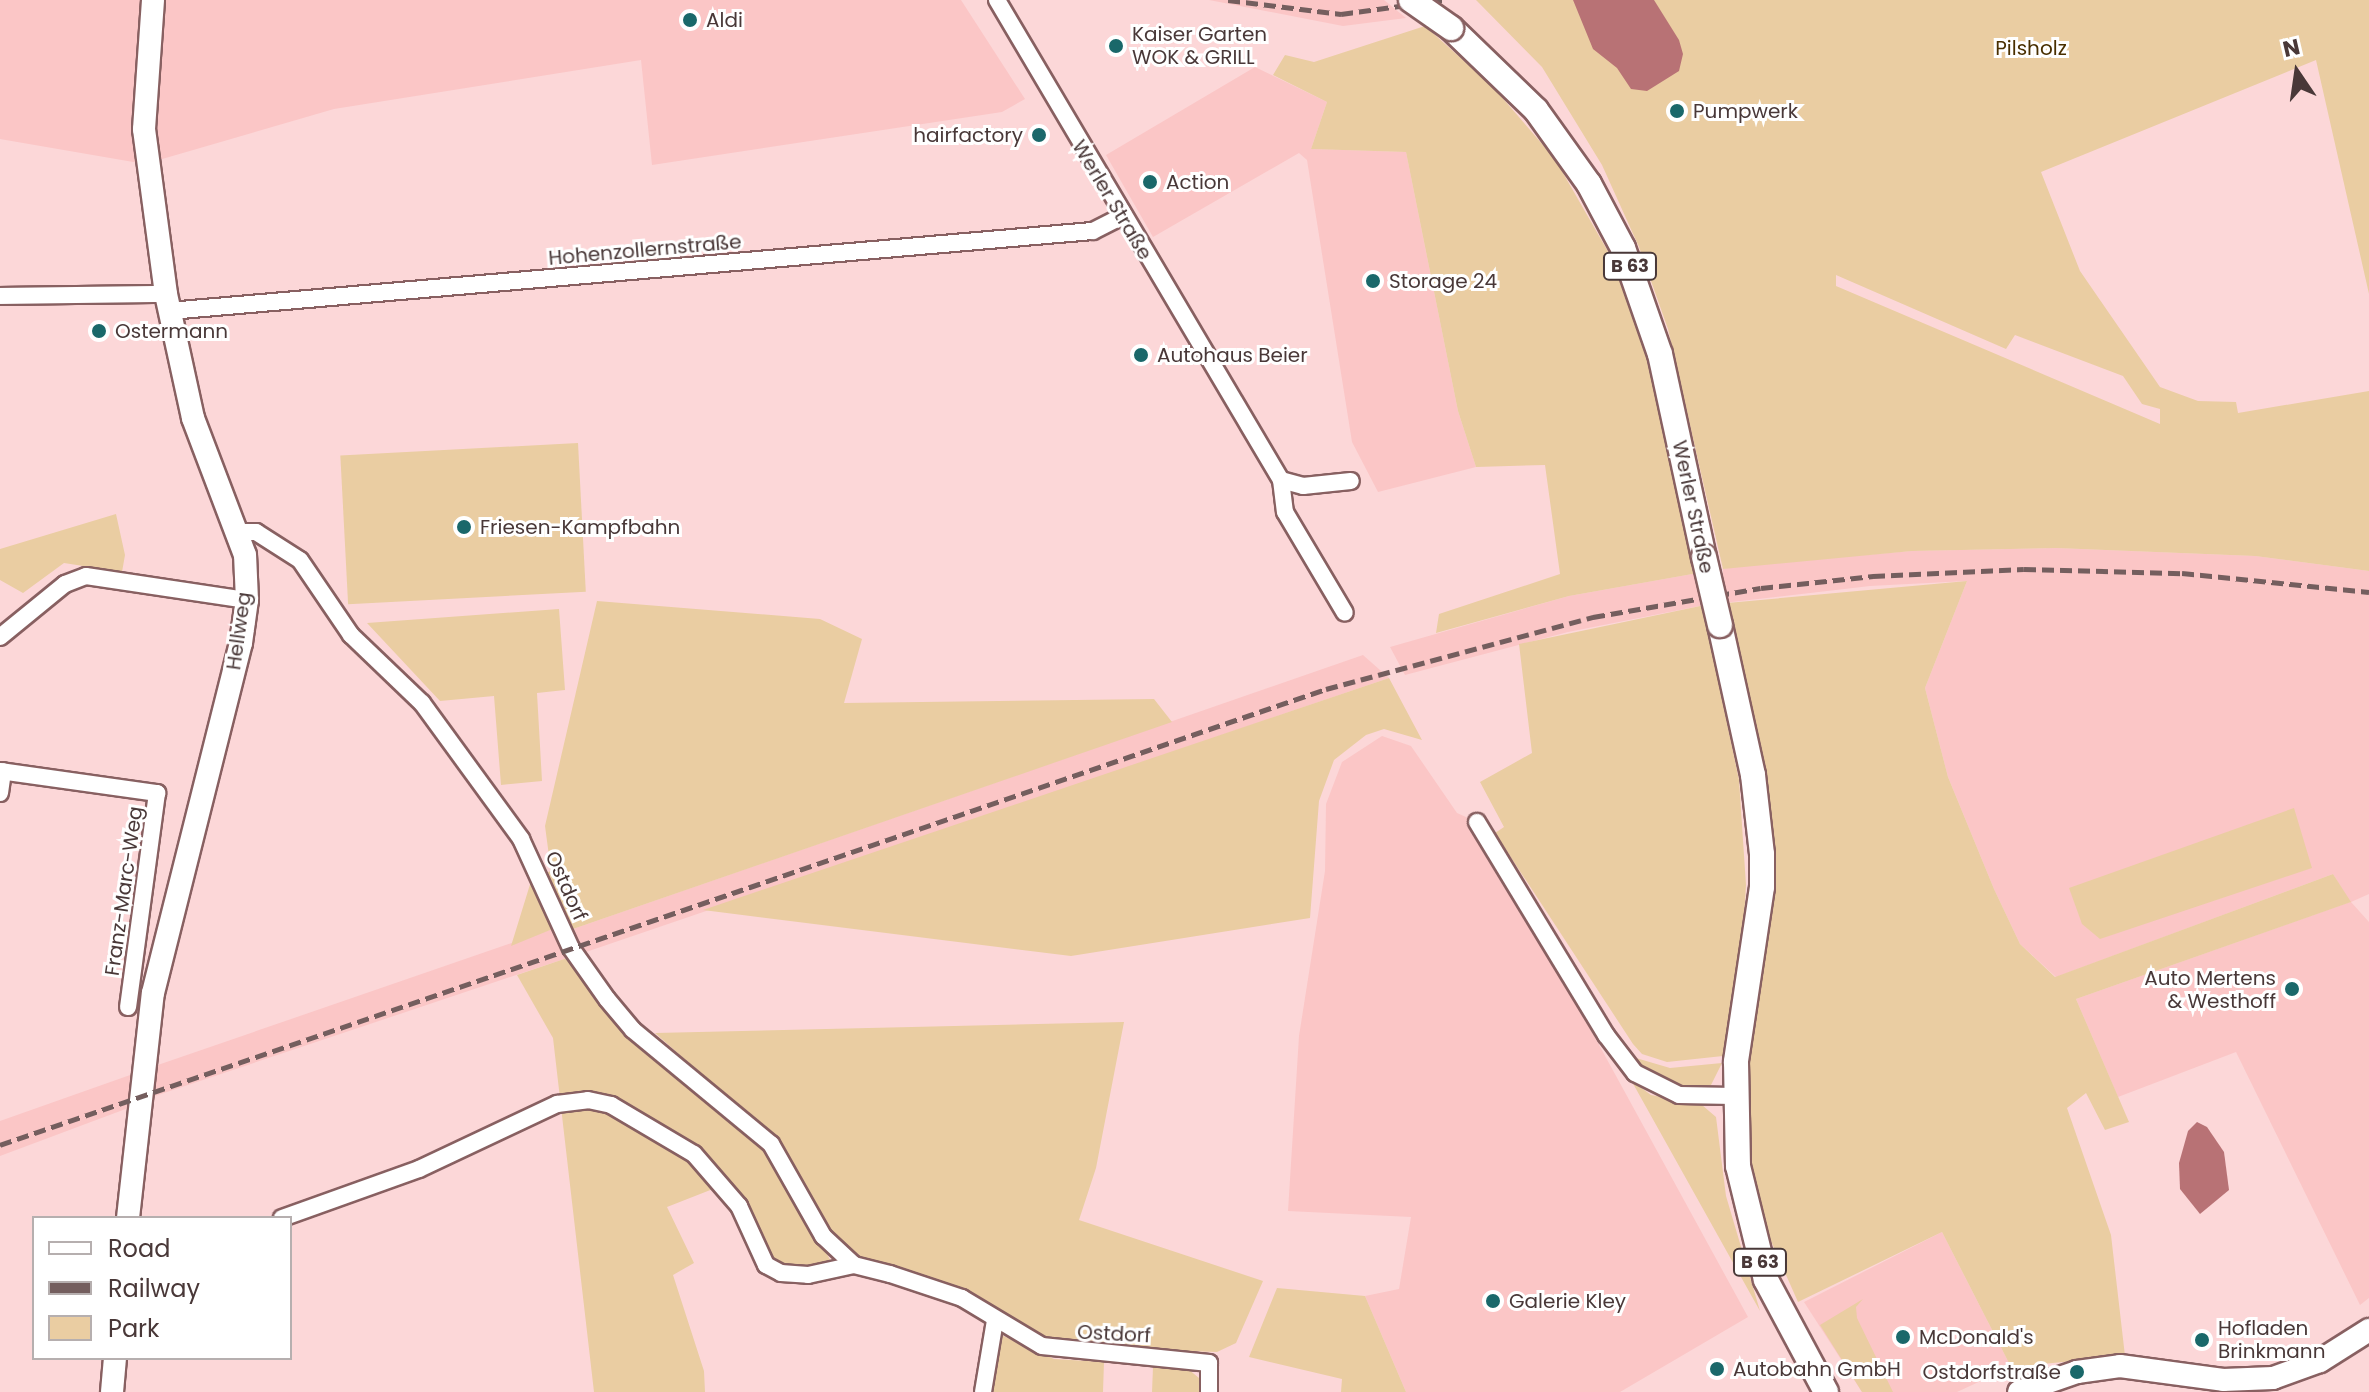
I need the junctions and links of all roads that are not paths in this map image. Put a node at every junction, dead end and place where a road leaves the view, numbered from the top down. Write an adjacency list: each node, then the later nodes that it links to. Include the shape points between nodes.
1 (153, 0): 6 (street, Hellweg, via 144,129)
2 (997, 0): 4 (street, Werler Straße)
3 (1411, 0): 17 (main road, Werler Straße / B 63, bridge, via 1451,28 1536,110 1589,184 1623,248 1660,354 1753,775 1762,854)
4 (1121, 217): 6 (street, Hohenzollernstraße, via 1093,231); 7 (street, Werler Straße)
5 (0, 296): 6 (street, Hohenzollernstraße)
6 (168, 302): 9 (street, Hellweg, via 193,418)
7 (1281, 480): 8 (street, via 1303,486); 11 (street, Werler Straße, via 1285,512)
8 (1351, 481)
9 (238, 532): 10 (street, Hellweg); 20 (street, Ostdorf, via 256,532 300,560 351,635 422,703 521,839 571,948 607,999 633,1030 771,1144 823,1236)
10 (247, 600): 12 (street, via 86,576 65,584); 18 (street, Hellweg, via 238,656 153,993)
11 (1345, 613)
12 (0, 637)
13 (2, 771): 14 (street); 16 (street, Franz-Marc-Weg, via 157,793)
14 (0, 793)
15 (1477, 822): 17 (street, via 1606,1035 1635,1073 1679,1095)
16 (128, 1007)
17 (1734, 1096): 27 (main road, Werler Straße / B 63, via 1738,1166 1755,1248 1780,1312)
18 (128, 1216)
19 (288, 1216): 20 (street, Ostdorf, via 419,1169 557,1104 588,1100 611,1105 694,1154 739,1206 766,1265 781,1273 808,1275)
20 (854, 1265): 21 (street, Ostdorf, via 962,1298)
21 (995, 1320): 25 (street); 26 (street, Ostdorf, via 1042,1346 1070,1353 1209,1363)
22 (2369, 1330): 28 (street, via 2320,1361 2273,1378 2223,1380 2120,1366 2077,1372)
23 (115, 1360): 24 (street)
24 (112, 1392)
25 (983, 1392)
26 (1209, 1392)
27 (1826, 1392)
28 (2019, 1392)

